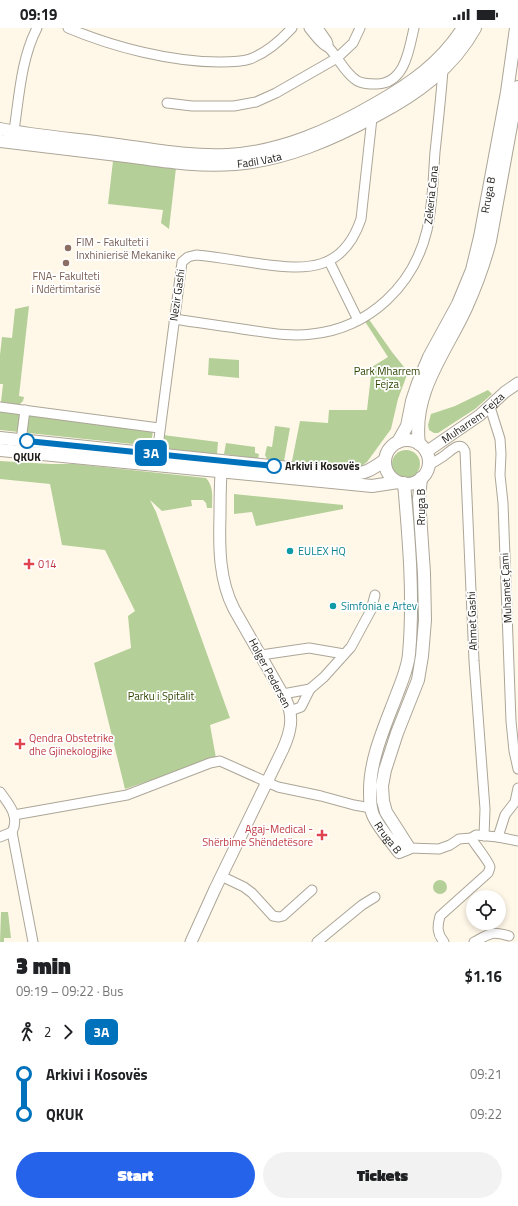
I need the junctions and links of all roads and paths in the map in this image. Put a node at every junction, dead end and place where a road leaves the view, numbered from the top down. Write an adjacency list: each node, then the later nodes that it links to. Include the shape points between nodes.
1 (37, 28): 19 (street, via 21,82)
2 (68, 28): 3 (street, via 145,53 210,62 239,62 251,59 272,46)
3 (292, 28)
4 (309, 28): 11 (street, via 323,45)
5 (318, 28): 11 (street)
6 (360, 28): 12 (street, via 353,43)
7 (414, 28): 12 (street, via 407,61 396,75 386,82 360,82 351,76)
8 (463, 28): 19 (main road, Fadil Vata, via 436,63 398,91 322,131 300,140 264,149 228,155 182,153)
9 (475, 28): 13 (main road, Fadil Vata)
10 (516, 28): 31 (main road, Rruga B, via 507,92 472,270 458,304 418,383 406,426)
11 (329, 48): 12 (street)
12 (337, 58): 15 (street, via 276,93 250,104)
13 (443, 70): 17 (main road, Fadil Vata, via 407,98); 23 (street, Zekeria Cana, via 432,202 420,254 408,276 393,294 378,308)
14 (518, 87): 16 (main road, Rruga B)
15 (168, 104)
16 (516, 113): 32 (main road, Rruga B, via 486,257 466,308 438,360 421,402 417,429)
17 (372, 118): 19 (main road, Fadil Vata, via 295,152 235,164 177,163); 21 (street, Nezir Gashi, via 361,219 350,242)
18 (0, 129): 19 (main road, Fadil Vata)
19 (14, 137): 20 (main road, Fadil Vata)
20 (0, 141)
21 (329, 260): 22 (street, Nezir Gashi, via 320,265 300,268 200,255 188,257 181,265); 23 (street)
22 (174, 319): 23 (street, Zekeria Cana, via 296,335 328,332); 28 (street, Nezir Gashi)
23 (358, 320)
24 (518, 383): 26 (street, Muharrem Fejza)
25 (0, 406): 27 (street)
26 (490, 407): 32 (street, Muharrem Fejza); 46 (street, Muhamet Çami, via 502,454 500,475 512,721)
27 (25, 410): 28 (street); 30 (street)
28 (159, 428): 34 (street, Nezir Gashi)
29 (0, 438): 30 (main road)
30 (21, 440): 34 (main road)
31 (398, 442): 32 (main road, via 409,440); 35 (main road, via 389,450)
32 (422, 448): 36 (main road, via 429,458)
33 (0, 450): 37 (main road)
34 (157, 454): 37 (main road)
35 (385, 460): 37 (main road, via 370,471 356,474); 39 (main road, via 390,475)
36 (429, 465): 38 (main road); 53 (street, Ahmet Gashi, via 454,448 464,448 474,661 485,810)
37 (221, 466): 39 (main road, via 372,486); 42 (street, Holger Pedersen, via 220,533 223,574 231,603)
38 (422, 478): 39 (main road, via 412,483); 58 (main road, Rruga B, via 419,499 425,620 422,656 418,680 397,733 382,786 386,812)
39 (401, 483): 50 (main road, Rruga B, via 411,574 409,656 372,768)
40 (375, 595): 41 (street, via 368,617 351,647)
41 (344, 654): 42 (street, via 310,648); 43 (street)
42 (261, 655): 44 (street, Holger Pedersen)
43 (310, 689): 44 (street); 45 (street, via 301,708)
44 (283, 694): 45 (street, Holger Pedersen)
45 (290, 711): 47 (street, Holger Pedersen, via 289,736)
46 (518, 769)
47 (267, 783): 50 (street); 51 (street, via 227,763 216,761 127,795); 59 (street, Holger Pedersen)
48 (518, 788): 54 (street, via 516,802 505,815)
49 (0, 792): 51 (street)
50 (371, 808): 58 (main road, Rruga B, via 373,815 399,852)
51 (14, 815): 52 (street, via 15,824)
52 (12, 832): 55 (street); 63 (street)
53 (484, 836): 54 (street); 56 (street, via 476,835)
54 (498, 836): 57 (street)
55 (0, 837)
56 (471, 838): 58 (street, via 459,839 439,849); 66 (street, via 489,862 490,868 488,873 440,916 438,933)
57 (518, 841)
58 (409, 848)
59 (221, 876): 60 (street, via 244,887 276,917 283,916); 64 (street, Holger Pedersen)
60 (312, 890)
61 (375, 897): 65 (street)
62 (510, 936): 67 (street, via 489,933)
63 (33, 942)
64 (191, 942)
65 (317, 942)
66 (444, 942)
67 (474, 942)

